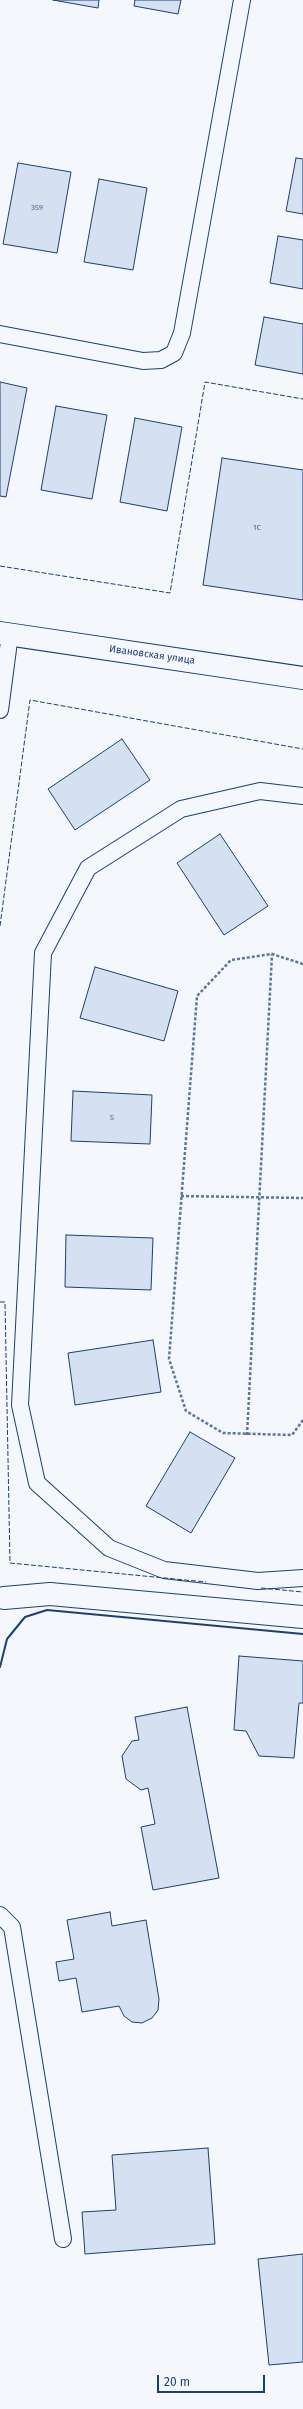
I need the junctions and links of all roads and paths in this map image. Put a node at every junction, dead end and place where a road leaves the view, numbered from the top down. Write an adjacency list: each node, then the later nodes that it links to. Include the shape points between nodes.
1 (242, 0): 2 (lane, via 182,333 174,353 161,360 143,360)
2 (0, 334)
3 (5, 633): 4 (street, Ивановская улица); 5 (lane)
4 (303, 678)
5 (0, 710)
6 (303, 796): 14 (lane, via 260,791 182,809 88,868 43,953 20,1405 37,1483 109,1548 164,1570 258,1581)
7 (272, 954): 8 (path); 9 (path, via 231,960 197,996); 10 (path)
8 (303, 964)
9 (182, 1196): 10 (path); 13 (path, via 170,1359 186,1411 223,1433)
10 (260, 1196): 11 (path); 13 (path)
11 (303, 1198)
12 (303, 1420): 13 (path, via 292,1435)
13 (247, 1434)
14 (303, 1578)
15 (1, 1597): 16 (street, via 50,1594)
16 (303, 1617)
17 (0, 1915): 18 (lane, via 12,1927)
18 (63, 2239)

